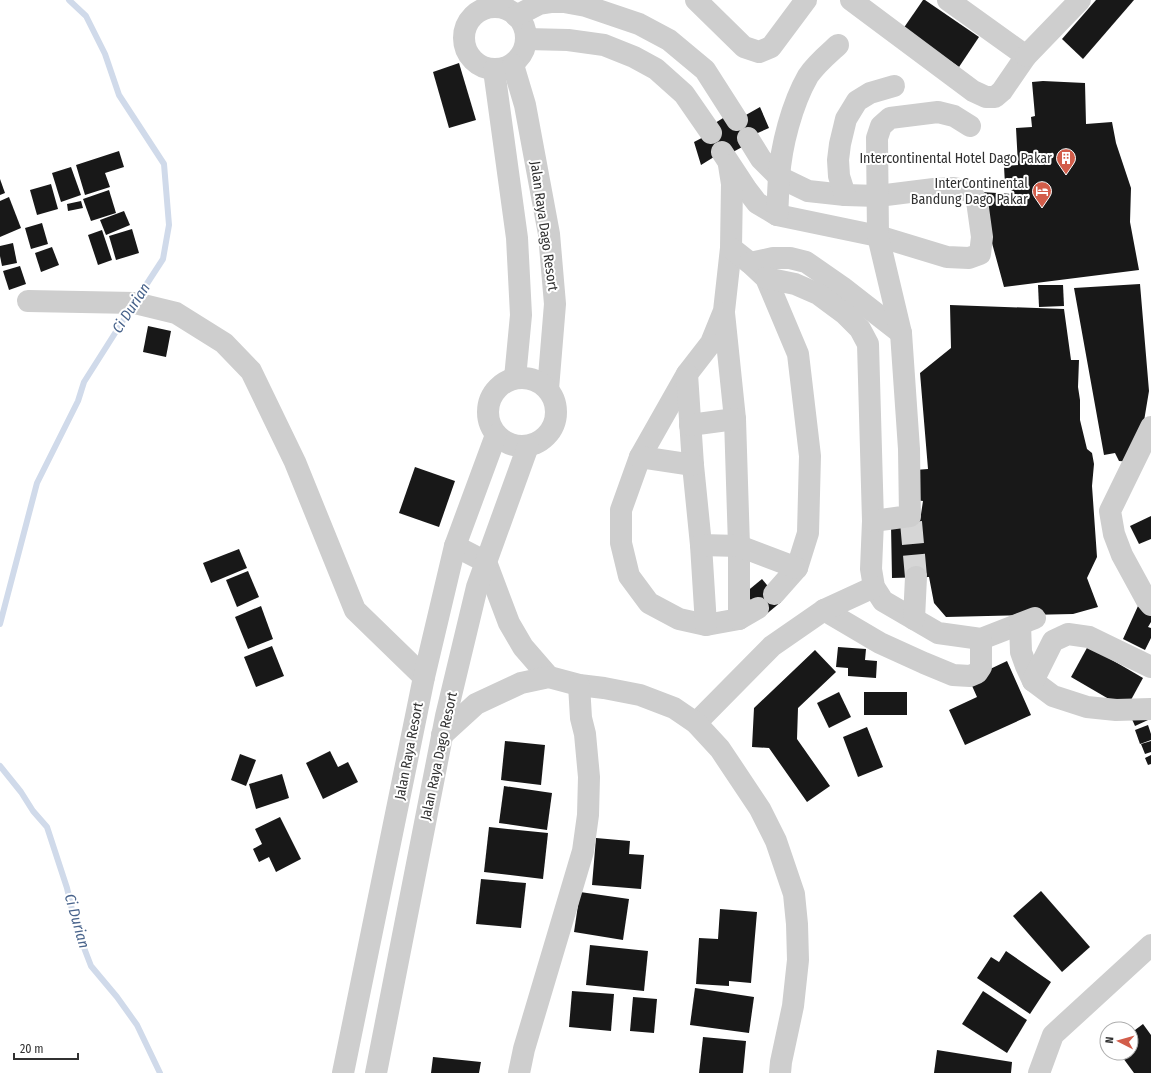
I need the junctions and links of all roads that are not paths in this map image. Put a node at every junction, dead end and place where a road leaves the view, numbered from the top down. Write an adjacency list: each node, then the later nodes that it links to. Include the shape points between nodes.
1 (696, 0): 2 (street, via 744,47 759,52 771,47)
2 (806, 0)
3 (851, 0): 10 (street, via 973,91 986,97 995,97 1002,90)
4 (948, 0): 10 (street)
5 (1080, 0): 10 (street)
6 (488, 4): 7 (street, via 508,10); 11 (street, via 471,18 466,26 464,46 468,56 485,68)
7 (516, 16): 8 (street, via 522,22); 15 (street, via 539,4 564,2 586,6 639,24 669,40 704,70 762,160)
8 (526, 40): 11 (street, via 520,58); 14 (street, via 568,40 604,45 634,56 656,70 684,94)
9 (838, 46): 15 (street, via 809,75 798,98 787,130)
10 (1026, 56)
11 (504, 67): 27 (street, Jalan Raya Dago Resort, via 521,315); 28 (street, Jalan Raya Dago Resort, via 525,105 549,234 555,304)
12 (894, 86): 16 (street, via 870,93 857,101 846,120 838,160 839,176)
13 (970, 126): 17 (street, via 954,116 938,112 890,118 881,126 877,138)
14 (711, 134)
15 (779, 177): 16 (street, via 808,191); 18 (street)
16 (845, 195): 17 (street)
17 (878, 196): 19 (street); 19 (street, via 954,188 970,191 977,201 982,237 980,254 969,258 947,257)
18 (778, 215): 19 (street); 20 (street, via 757,203 725,157 732,184)
19 (878, 236): 25 (street)
20 (731, 248): 21 (street); 24 (street)
21 (750, 263): 22 (street); 25 (street, via 772,258 790,258 806,262)
22 (766, 278): 36 (street, via 795,284 818,294 845,314 860,329 868,344); 41 (street, via 798,354 810,456 808,533)
23 (28, 301): 53 (street, via 135,303 176,313 224,343 251,371 295,462 355,610)
24 (724, 311): 26 (street, via 711,343); 29 (street)
25 (901, 333): 36 (street, via 911,519)
26 (687, 374): 30 (street); 34 (street)
27 (515, 378): 28 (street, via 527,378); 32 (street, via 504,382 495,390 489,401 489,424)
28 (548, 389): 33 (street, via 556,407 553,427 539,442)
29 (735, 419): 30 (street); 39 (street)
30 (690, 425): 35 (street)
31 (1151, 427): 45 (street, via 1110,511 1114,534 1122,555)
32 (496, 435): 33 (street, via 516,446); 38 (street, Jalan Raya Resort)
33 (528, 446): 40 (street, Jalan Raya Dago Resort)
34 (640, 457): 35 (street); 50 (street, via 621,510 621,543 629,576 650,604 679,619)
35 (693, 465): 37 (street)
36 (873, 521): 43 (street, via 871,569)
37 (701, 545): 39 (street); 50 (street)
38 (455, 546): 40 (street); 53 (street, Jalan Raya Resort)
39 (739, 546): 41 (street); 48 (street)
40 (486, 562): 54 (street, via 509,623 523,647); 59 (street, Jalan Raya Dago Resort, via 477,588)
41 (797, 568): 44 (street)
42 (916, 577): 49 (street)
43 (874, 587): 47 (street); 49 (street, via 883,601)
44 (774, 594)
45 (1151, 606)
46 (758, 608): 48 (street)
47 (824, 610): 51 (street, via 880,643 953,675 970,676 981,667); 58 (street, via 772,646)
48 (738, 619): 50 (street)
49 (914, 619): 51 (street, via 938,634)
50 (706, 625)
51 (981, 639): 55 (street, via 1027,621 1021,652)
52 (1151, 667): 55 (street, via 1090,637 1068,634 1053,641)
53 (424, 677): 61 (street, Jalan Raya Resort)
54 (549, 677): 56 (street); 59 (street, via 521,683 476,704)
55 (1034, 681): 57 (street, via 1053,696 1087,707 1116,710)
56 (579, 685): 58 (street, via 640,695 674,708); 63 (street, via 589,777 588,815 583,851 524,1048)
57 (1151, 709)
58 (696, 722): 64 (street, via 720,749 760,809 776,841 794,894 798,960 793,1006)
59 (442, 735): 62 (street, Jalan Raya Dago Resort)
60 (1151, 945): 65 (street, via 1053,1035)
61 (343, 1073)
62 (376, 1073)
63 (519, 1073)
64 (780, 1073)
65 (1039, 1073)

